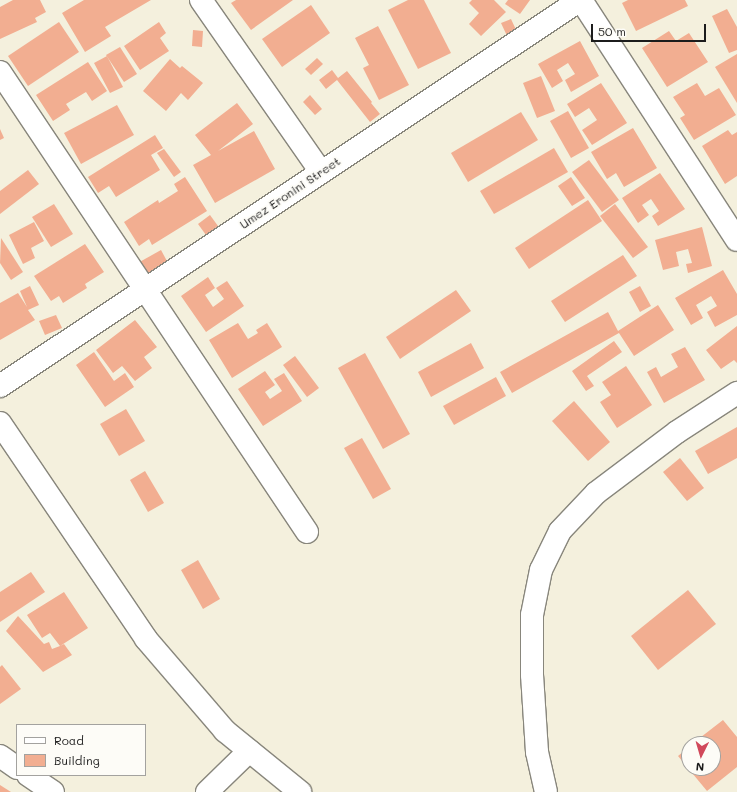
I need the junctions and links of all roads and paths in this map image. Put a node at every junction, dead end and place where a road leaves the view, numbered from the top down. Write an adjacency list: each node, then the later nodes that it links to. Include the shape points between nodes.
1 (201, 0): 4 (street)
2 (581, 0): 4 (street, Umez Eronini Street); 5 (street)
3 (0, 72): 6 (street)
4 (321, 172): 6 (street, Umez Eronini Street)
5 (737, 240)
6 (145, 290): 7 (street, Umez Eronini Street); 10 (street)
7 (0, 386)
8 (737, 393): 18 (street, via 677,432 596,493 560,531 541,570 532,615 532,675 538,752)
9 (0, 423): 11 (street, via 146,639 225,732)
10 (307, 532)
11 (249, 751): 16 (street); 17 (street)
12 (0, 756): 13 (street)
13 (16, 767)
14 (29, 776): 15 (street)
15 (53, 792)
16 (207, 792)
17 (300, 792)
18 (546, 792)

